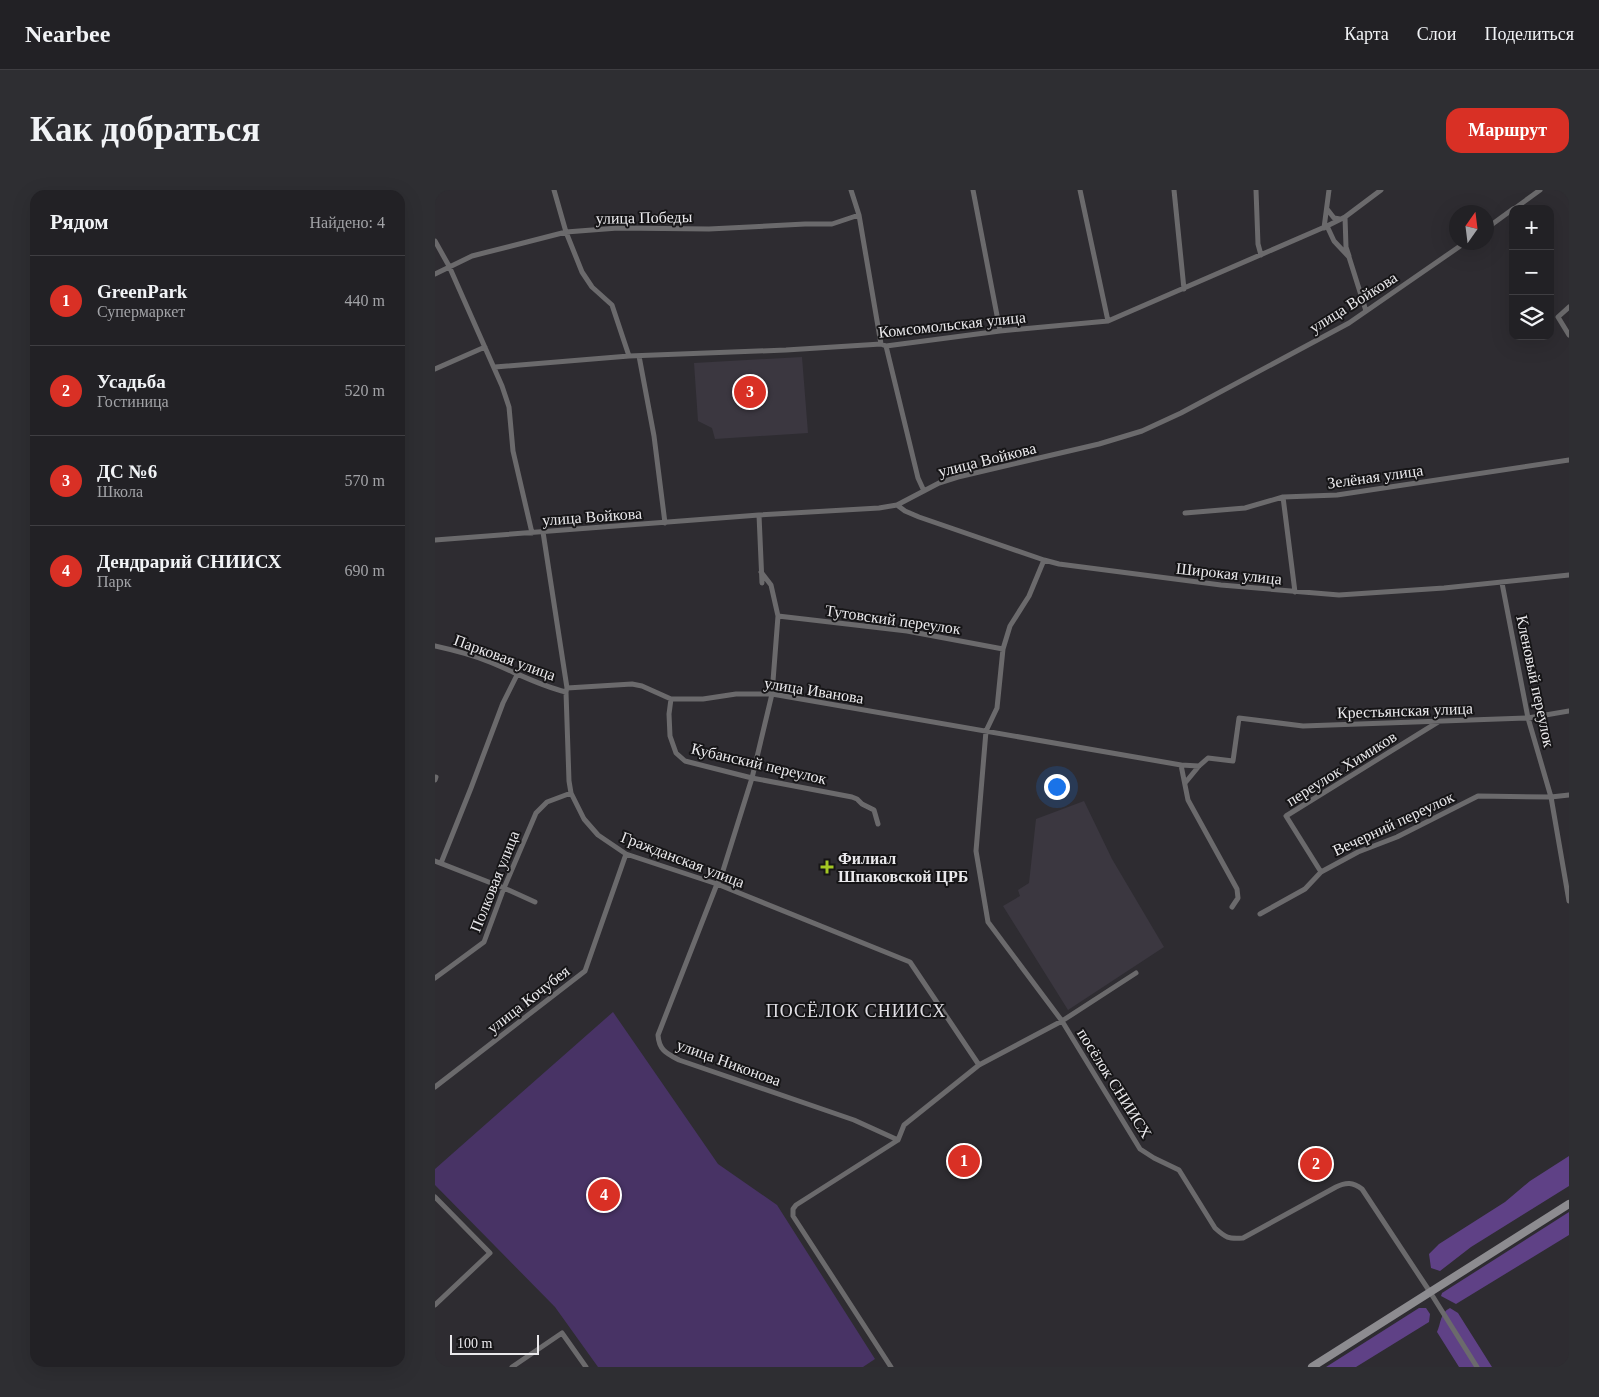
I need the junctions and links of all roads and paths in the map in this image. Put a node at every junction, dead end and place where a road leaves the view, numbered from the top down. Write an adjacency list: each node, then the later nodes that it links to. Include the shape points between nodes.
1 (554, 190): 17 (street)
2 (851, 190): 13 (street)
3 (973, 190): 28 (street)
4 (1080, 190): 27 (street)
5 (1174, 190): 24 (street)
6 (1256, 190): 20 (street)
7 (1329, 190): 11 (street)
8 (1381, 190): 14 (street, Комсомольская улица)
9 (1540, 190): 10 (street)
10 (1519, 205)
11 (1327, 209): 14 (street, via 1334,218); 16 (street)
12 (1509, 212): 15 (street)
13 (859, 214): 17 (street, улица Победы, via 832,224); 30 (street)
14 (1343, 218): 16 (street, Комсомольская улица); 21 (street)
15 (1494, 223)
16 (1326, 227): 20 (street, Комсомольская улица); 21 (street)
17 (565, 232): 22 (street, улица Победы, via 471,256); 32 (street, via 582,272 612,306)
18 (435, 241): 22 (street)
19 (1454, 250): 26 (street, улица Войкова)
20 (1261, 255): 24 (street, Комсомольская улица)
21 (1349, 257): 26 (street)
22 (449, 266): 23 (street, улица Победы); 31 (street)
23 (435, 274)
24 (1184, 289): 27 (street, Комсомольская улица)
25 (1567, 308): 29 (street, via 1558,318)
26 (1366, 311): 37 (street, улица Войкова, via 1251,376 1142,431 958,476)
27 (1108, 321): 28 (street, Комсомольская улица)
28 (1000, 331): 30 (street, Комсомольская улица)
29 (1569, 335)
30 (883, 345): 33 (street, Комсомольская улица); 37 (street)
31 (485, 347): 34 (street); 35 (street)
32 (629, 356): 33 (street, Комсомольская улица); 34 (street, Комсомольская улица)
33 (639, 356): 42 (street, via 652,420)
34 (495, 367): 44 (street, via 509,407 513,451)
35 (435, 369)
36 (1569, 460): 38 (street, Зелёная улица, via 1337,495)
37 (924, 491): 39 (street, улица Войкова)
38 (1283, 497): 40 (street, Зелёная улица, via 1245,508); 51 (street)
39 (897, 505): 41 (street, улица Войкова); 46 (street, Широкая улица, via 919,517)
40 (1185, 513)
41 (759, 515): 42 (street, улица Войкова); 47 (street)
42 (665, 523): 43 (street, улица Войкова)
43 (543, 532): 44 (street, улица Войкова); 56 (street, Гражданская улица)
44 (533, 533): 45 (street, улица Войкова)
45 (435, 540)
46 (1044, 560): 51 (street, Широкая улица, via 1089,569); 54 (street, via 1029,596 1010,626)
47 (761, 572): 49 (street); 52 (street, улица Никонова, via 771,585)
48 (1569, 575): 50 (street, Широкая улица)
49 (762, 583)
50 (1502, 583): 51 (street, Широкая улица, via 1368,594); 60 (street, Кленовый переулок)
51 (1295, 592)
52 (778, 616): 54 (street, Тутовский переулок, via 907,631); 57 (street, улица Никонова)
53 (435, 646): 55 (street, Парковая улица, via 464,652)
54 (1003, 649): 62 (street, via 997,708)
55 (517, 675): 56 (street, Парковая улица, via 552,689); 72 (street)
56 (566, 690): 58 (street, улица Иванова, via 633,684); 67 (street, Гражданская улица)
57 (772, 694): 58 (street, улица Иванова); 62 (street, улица Иванова); 65 (street, улица Никонова)
58 (671, 699): 65 (street, Кубанский переулок, via 670,736 676,753 685,761)
59 (1569, 711): 60 (street, Крестьянская улица)
60 (1528, 718): 61 (street, Крестьянская улица); 69 (street, Кленовый переулок)
61 (1439, 722): 64 (street, Крестьянская улица, via 1303,726 1239,718 1233,761 1208,758); 73 (street, переулок Химиков, via 1286,816)
62 (986, 731): 63 (street, улица Иванова); 83 (street, посёлок СНИИСХ, via 977,851 988,922)
63 (1181, 765): 64 (street, улица Иванова); 66 (street)
64 (1199, 766): 66 (street)
65 (753, 778): 70 (street, Кубанский переулок, via 852,796 875,810); 75 (street, улица Никонова)
66 (1185, 783): 79 (street, via 1188,800 1237,889 1238,898)
67 (571, 793): 71 (street, Гражданская улица, via 584,819 598,835); 76 (street, Полковая улица, via 547,802 536,812)
68 (1569, 794): 69 (street, Вечерний переулок)
69 (1551, 797): 73 (street, Вечерний переулок, via 1478,796); 74 (street, Кленовый переулок)
70 (877, 824)
71 (626, 854): 75 (street, Гражданская улица); 85 (street, улица Кочубея, via 585,970)
72 (438, 862): 76 (street)
73 (1321, 872): 80 (street, Вечерний переулок, via 1305,889)
74 (1566, 875): 77 (street, Кленовый переулок)
75 (717, 884): 84 (street, Гражданская улица, via 910,962); 86 (street, улица Никонова, via 658,1035 659,1044 667,1054 679,1060 854,1120)
76 (504, 888): 78 (street); 82 (street, Полковая улица, via 484,942)
77 (1569, 901)
78 (535, 902)
79 (1232, 908)
80 (1260, 914)
81 (1136, 973): 83 (street, посёлок СНИИСХ)
82 (435, 978)
83 (1062, 1021): 84 (street, посёлок СНИИСХ); 89 (street, посёлок СНИИСХ, via 1140,1149 1179,1170 1223,1236 1243,1238 1336,1187 1350,1183 1362,1190)
84 (979, 1065): 86 (street, посёлок СНИИСХ, via 904,1125)
85 (435, 1087)
86 (898, 1140): 93 (street, via 793,1209 793,1216)
87 (435, 1197): 90 (street, via 490,1253)
88 (1569, 1204): 89 (street)
89 (1430, 1292): 94 (street); 95 (street)
90 (435, 1305)
91 (512, 1367): 92 (street, via 562,1332)
92 (586, 1367)
93 (891, 1367)
94 (1312, 1367)
95 (1477, 1367)

